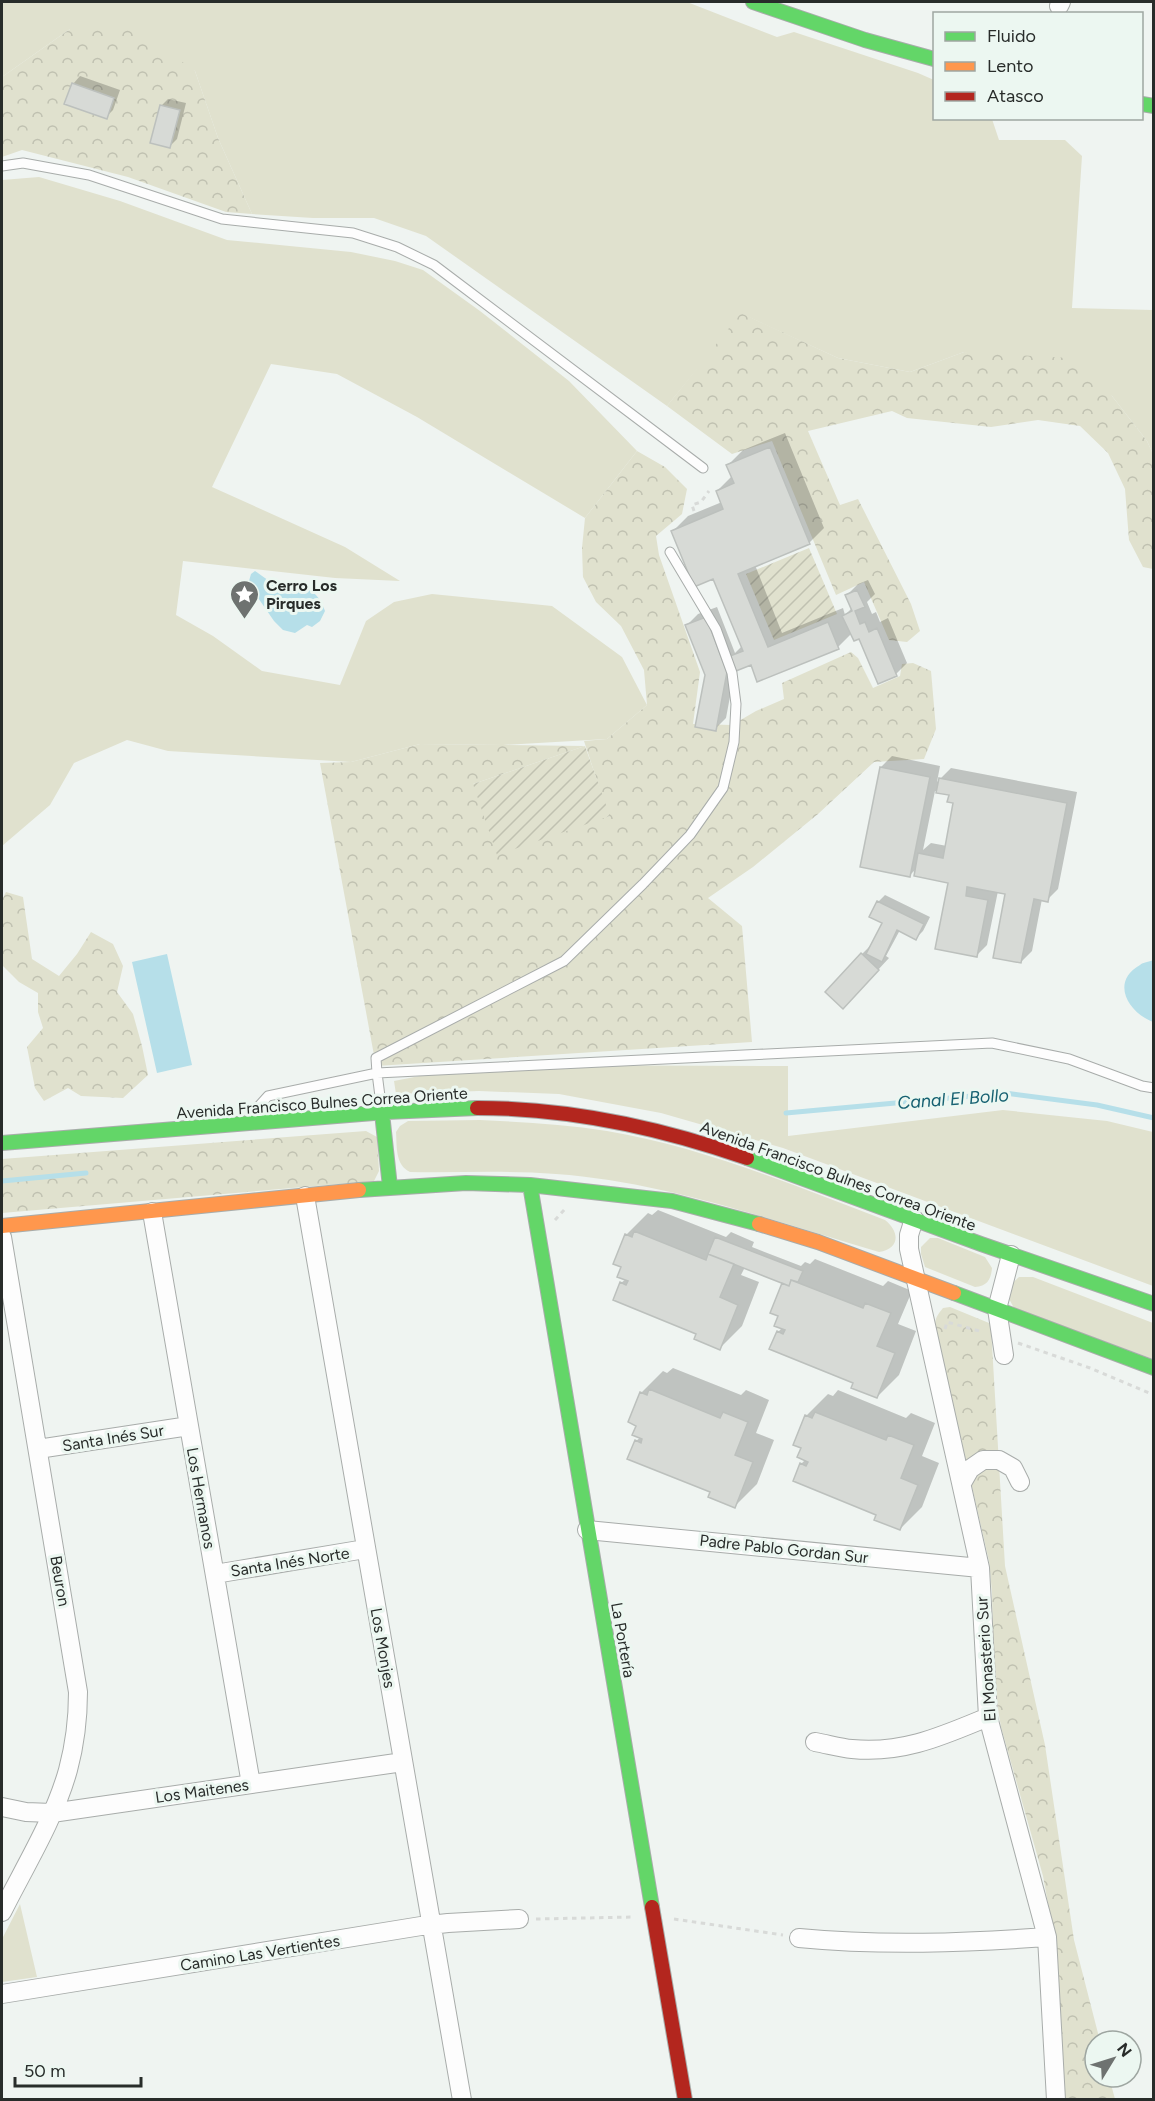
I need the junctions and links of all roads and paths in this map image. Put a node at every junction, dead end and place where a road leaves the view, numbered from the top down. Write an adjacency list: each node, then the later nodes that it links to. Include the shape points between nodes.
1 (753, 2): 2 (street)
2 (933, 59)
3 (2, 166): 4 (lane, via 23,163 89,175 222,219 354,233 397,248 434,265)
4 (703, 468)
5 (709, 491): 6 (path, via 701,502 692,505)
6 (694, 511)
7 (670, 552): 8 (lane, via 716,629 732,673 736,704 734,742 723,788 690,835 564,961 376,1058)
8 (377, 1073): 9 (lane, via 992,1043 1069,1059); 10 (lane); 11 (lane, via 268,1096 259,1106)
9 (1154, 1088)
10 (382, 1113): 11 (street, Avenida Francisco Bulnes Correa Oriente); 14 (street); 18 (street, Avenida Francisco Bulnes Correa Oriente, via 512,1109 618,1124 675,1136 753,1160)
11 (260, 1122): 12 (street, Avenida Francisco Bulnes Correa Oriente)
12 (2, 1143)
13 (530, 1185): 14 (street); 20 (street, La Portería); 23 (street, via 672,1201 818,1242)
14 (390, 1187): 15 (street)
15 (305, 1196): 17 (street); 35 (street, Los Monjes)
16 (576, 1209): 20 (path, via 565,1209 551,1224)
17 (152, 1212): 19 (street); 30 (street, Los Hermanos)
18 (914, 1219): 22 (street, Avenida Francisco Bulnes Correa Oriente); 23 (street, El Monasterio Sur, via 909,1249)
19 (2, 1226)
20 (537, 1227): 34 (street, La Portería)
21 (2, 1237): 31 (street, Beuron)
22 (1011, 1255): 24 (street, Avenida Francisco Bulnes Correa Oriente); 25 (street)
23 (915, 1278): 25 (street); 26 (street, El Monasterio Sur)
24 (1154, 1304)
25 (997, 1309): 27 (street); 28 (street)
26 (929, 1336): 27 (path, via 944,1331 947,1322); 33 (street, El Monasterio Sur)
27 (1003, 1346): 29 (path, via 1090,1368)
28 (1154, 1368)
29 (1154, 1395)
30 (189, 1426): 31 (street, Santa Inés Sur); 37 (street, Los Hermanos)
31 (38, 1449): 43 (street, Beuron, via 78,1692 73,1751)
32 (1020, 1482): 33 (street, via 1013,1468 999,1460 983,1460 970,1468)
33 (962, 1483): 36 (street, El Monasterio Sur)
34 (588, 1530): 36 (street, Padre Pablo Gordan Sur); 51 (street, La Portería)
35 (365, 1549): 37 (street, Santa Inés Norte); 40 (street, Los Monjes)
36 (980, 1568): 38 (street, El Monasterio Sur)
37 (215, 1574): 41 (street, Los Hermanos)
38 (988, 1717): 39 (street, via 916,1745 891,1750 852,1749); 47 (street, El Monasterio Sur)
39 (815, 1742)
40 (403, 1762): 41 (street, Los Maitenes); 46 (street, Los Monjes)
41 (251, 1784): 43 (street, Los Maitenes)
42 (2, 1807): 43 (street, Los Maitenes)
43 (52, 1813): 44 (street, Beuron)
44 (2, 1912)
45 (519, 1919): 46 (street, Camino Las Vertientes)
46 (432, 1925): 49 (street, Camino Las Vertientes); 50 (street, Los Monjes)
47 (1047, 1937): 48 (street, via 905,1944); 52 (street, El Monasterio Sur)
48 (799, 1938)
49 (2, 1994)
50 (462, 2100)
51 (685, 2100)
52 (1056, 2100)

